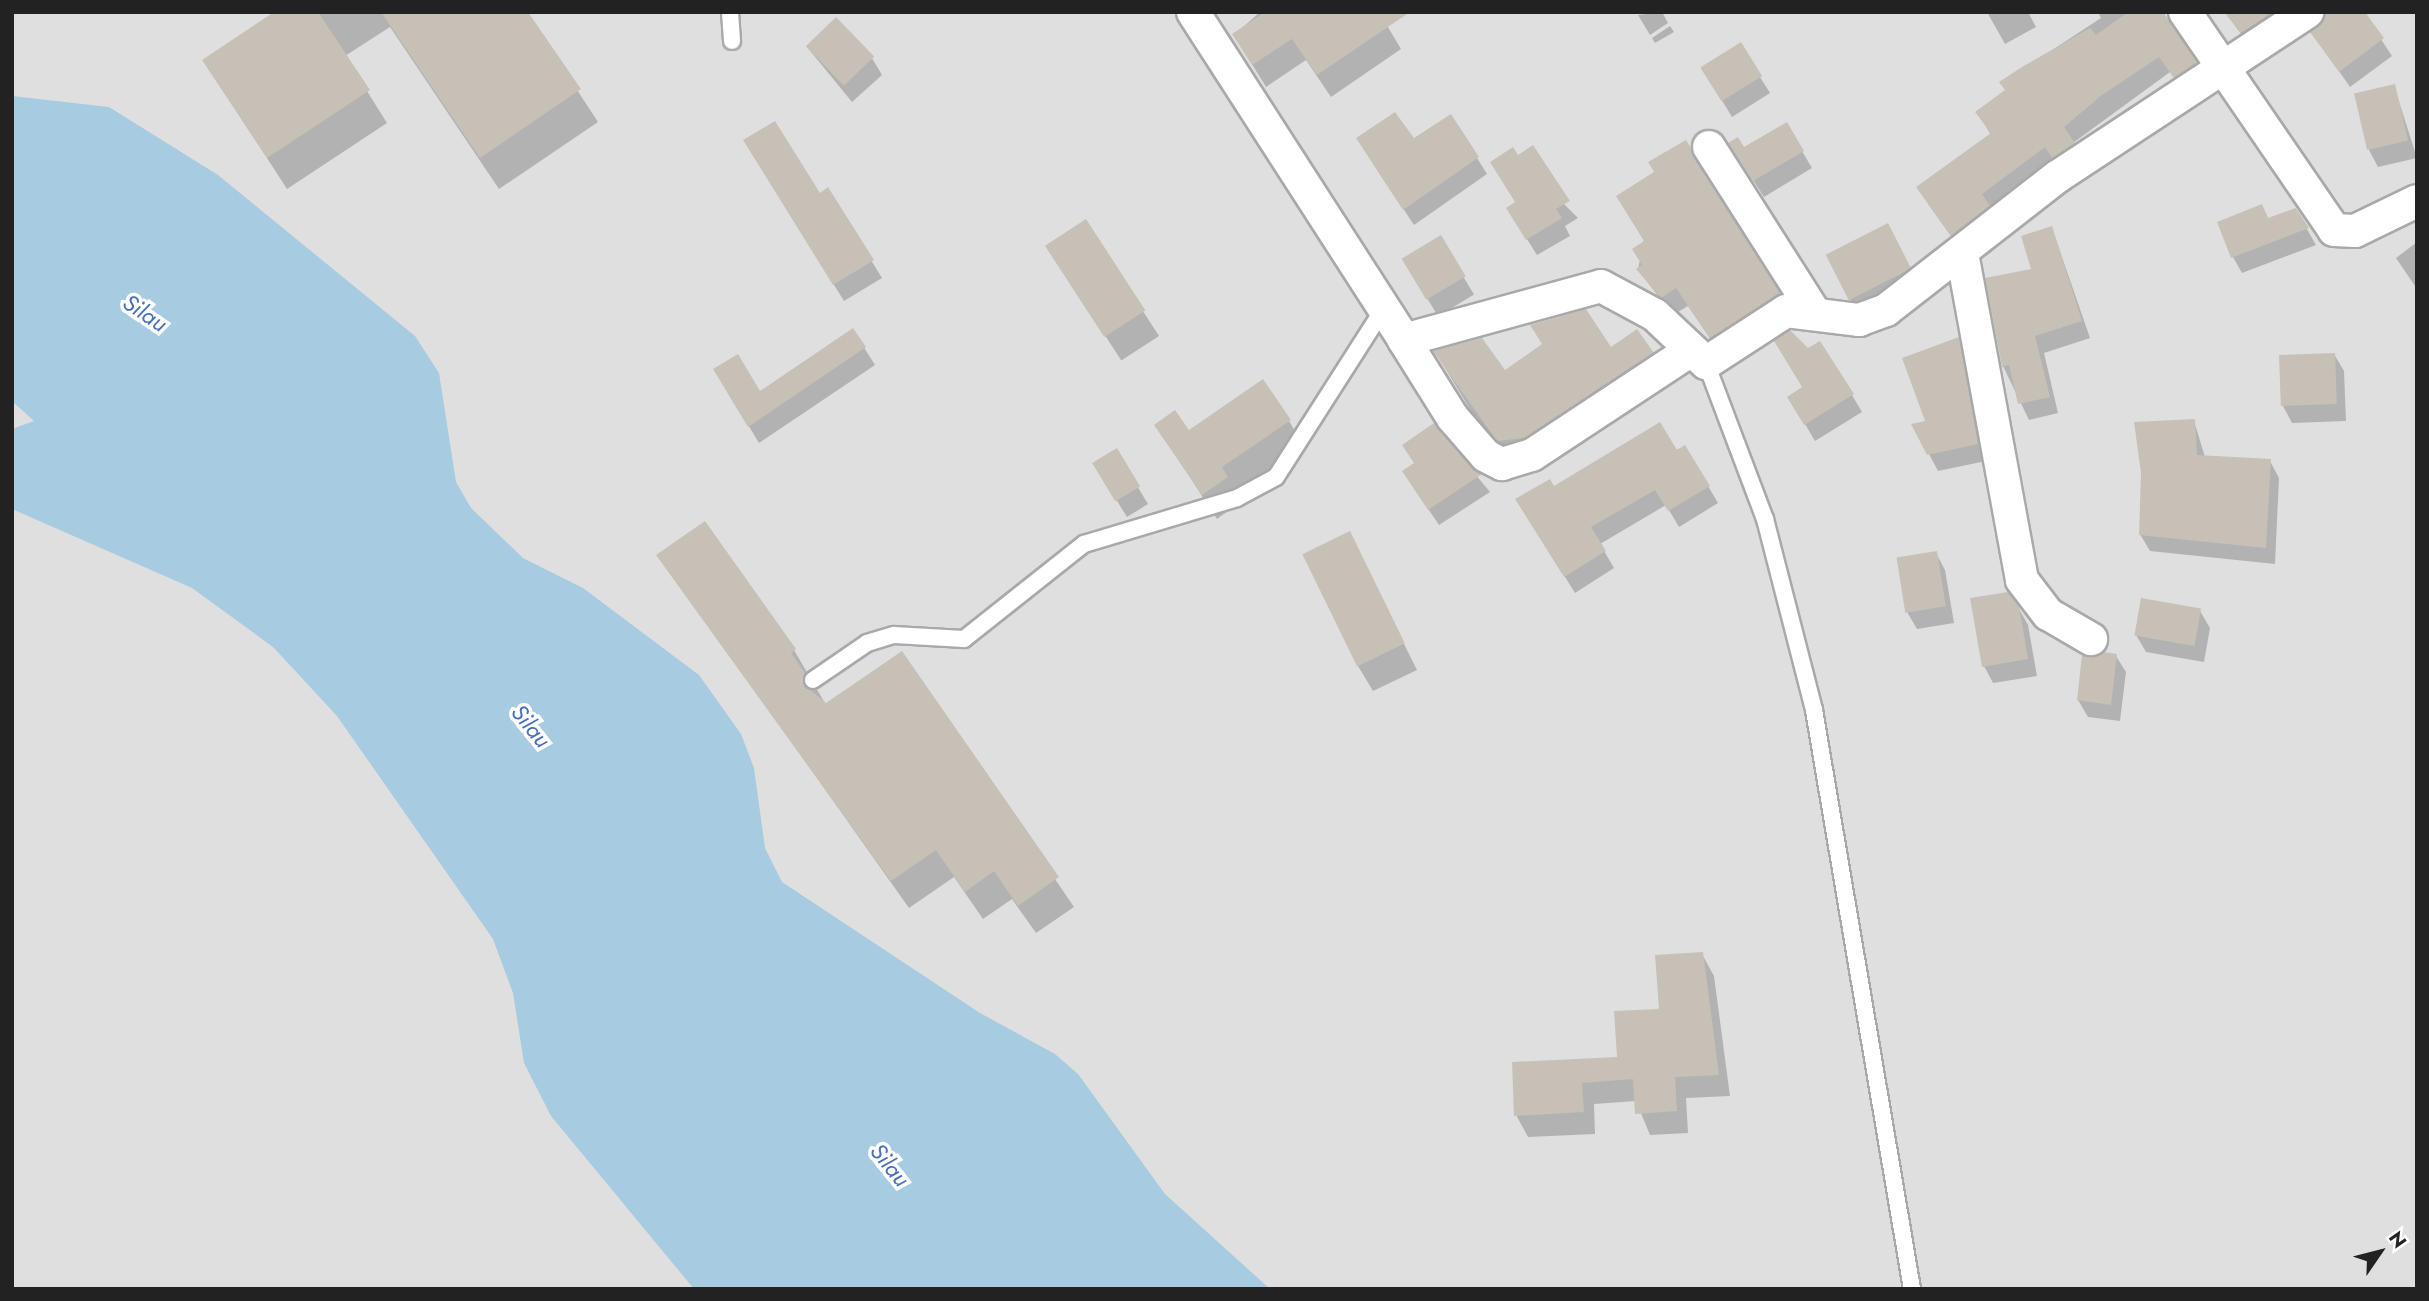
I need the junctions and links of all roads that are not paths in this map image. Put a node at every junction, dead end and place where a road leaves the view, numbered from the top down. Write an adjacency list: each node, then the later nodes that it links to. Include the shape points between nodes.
1 (730, 12): 5 (lane)
2 (1193, 12): 10 (street)
3 (2185, 12): 6 (street)
4 (2308, 12): 6 (street)
5 (732, 41)
6 (2225, 66): 8 (street, via 2316,213 2334,230 2356,231); 9 (street, via 2057,177)
7 (1709, 147): 11 (street)
8 (2417, 201)
9 (1962, 253): 11 (street, via 1872,316); 14 (street, via 2022,580 2048,614)
10 (1383, 310): 12 (street); 15 (lane, via 1276,477 1237,498 1084,544 964,639 894,635 867,643)
11 (1813, 310): 13 (street, via 1786,311)
12 (1404, 340): 13 (street, via 1601,286 1655,315); 13 (street, via 1453,418 1486,456 1502,464 1532,455)
13 (1698, 357): 16 (lane, via 1765,519 1814,710)
14 (2091, 639)
15 (813, 680)
16 (1912, 1289)

